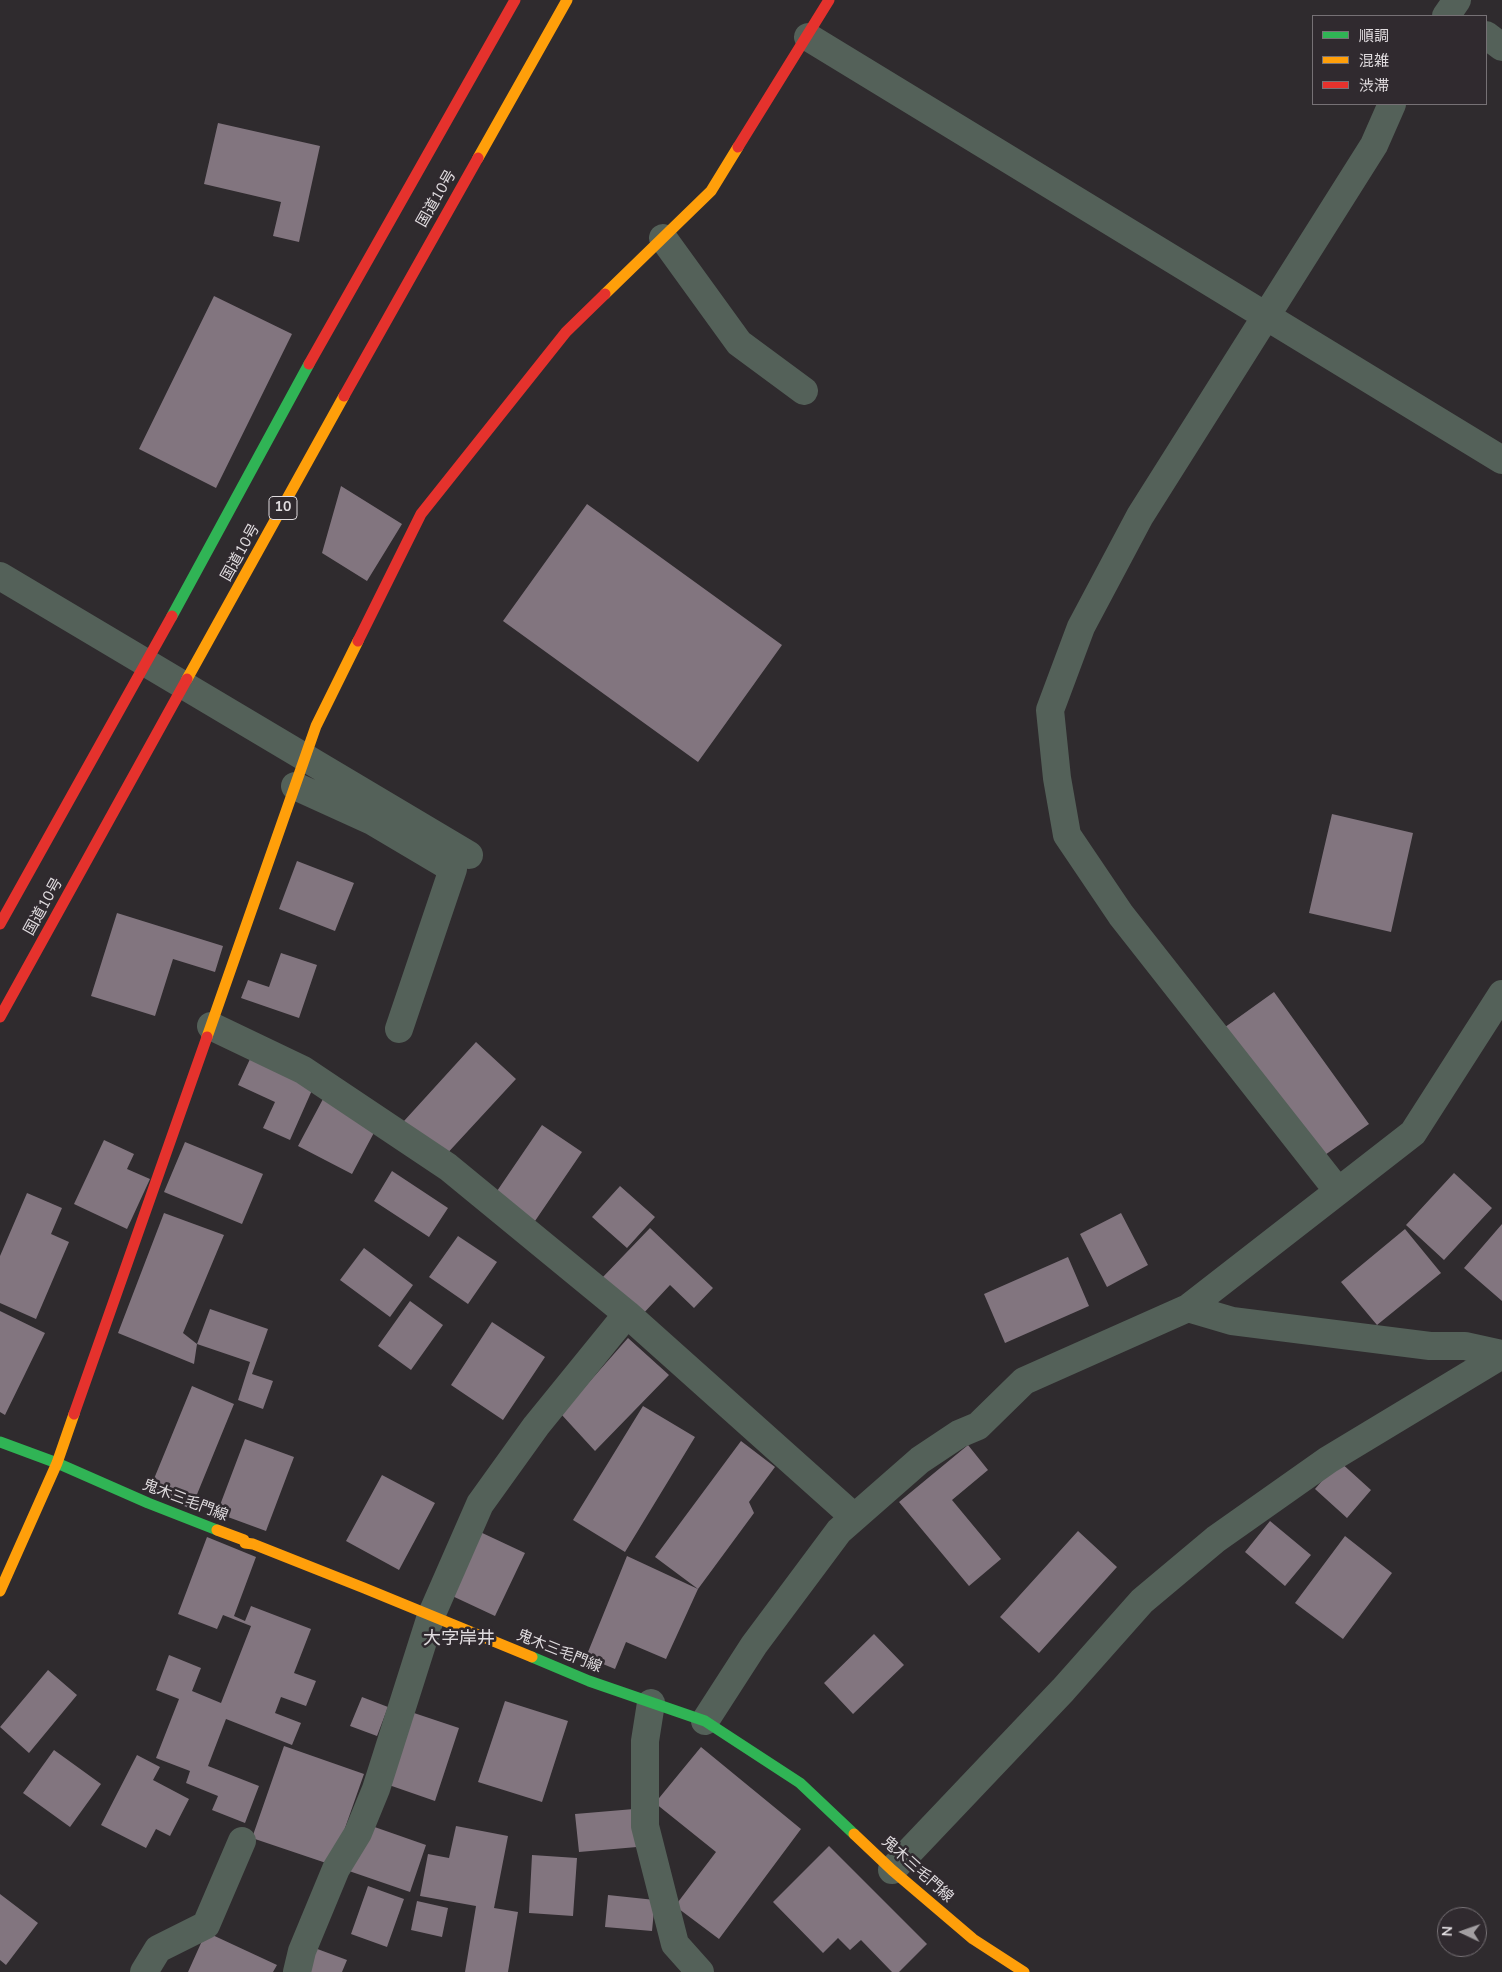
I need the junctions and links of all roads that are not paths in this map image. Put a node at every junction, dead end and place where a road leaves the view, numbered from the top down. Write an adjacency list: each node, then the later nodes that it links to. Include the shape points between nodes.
1 (515, 0): 13 (main road, 国道10号, via 355,280)
2 (567, 0): 14 (main road, 国道10号 / 10, via 400,294)
3 (828, 0): 5 (main road)
4 (1487, 35): 6 (street)
5 (808, 36): 8 (main road, via 711,191); 9 (street)
6 (1502, 47)
7 (1392, 105): 9 (street, via 1374,145)
8 (663, 238): 10 (street, via 739,343); 15 (main road, via 566,332 421,514 316,726)
9 (1266, 316): 11 (street); 23 (street, via 1140,516 1081,627 1050,710 1057,778 1068,835 1121,915)
10 (804, 391)
11 (1502, 460)
12 (0, 576): 13 (street)
13 (146, 663): 14 (street); 18 (main road, 国道10号)
14 (185, 685): 15 (street); 20 (main road, 国道10号 / 10)
15 (305, 756): 16 (main road); 17 (street)
16 (295, 786): 21 (main road); 22 (street, via 372,821 453,870)
17 (469, 855)
18 (0, 924)
19 (1502, 994): 23 (street, via 1413,1133)
20 (0, 1016)
21 (211, 1026): 25 (street, via 303,1070 448,1167); 28 (main road)
22 (399, 1029)
23 (1338, 1191): 24 (street)
24 (1188, 1308): 26 (street, via 1232,1321 1430,1346 1465,1346); 29 (street, via 1024,1381 978,1426 959,1434 920,1460)
25 (627, 1314): 29 (street); 31 (street, via 536,1426 480,1504)
26 (1502, 1354): 35 (street, via 1328,1460 1216,1539 1142,1601 1063,1690)
27 (0, 1442): 28 (main road, 鬼木三毛門線)
28 (58, 1463): 30 (main road); 31 (main road, 鬼木三毛門線, via 245,1543)
29 (854, 1517): 33 (street, via 839,1531 754,1645)
30 (0, 1591)
31 (431, 1616): 32 (main road, 鬼木三毛門線); 37 (street, via 376,1788 358,1833 336,1869 302,1951)
32 (651, 1703): 33 (main road, 鬼木三毛門線); 38 (street, via 645,1742 645,1826 675,1944)
33 (705, 1721): 35 (main road, 鬼木三毛門線, via 800,1782)
34 (242, 1841): 36 (street, via 206,1925 158,1949)
35 (892, 1870): 39 (main road, 鬼木三毛門線, via 973,1939)
36 (144, 1972)
37 (297, 1972)
38 (700, 1972)
39 (1024, 1972)

